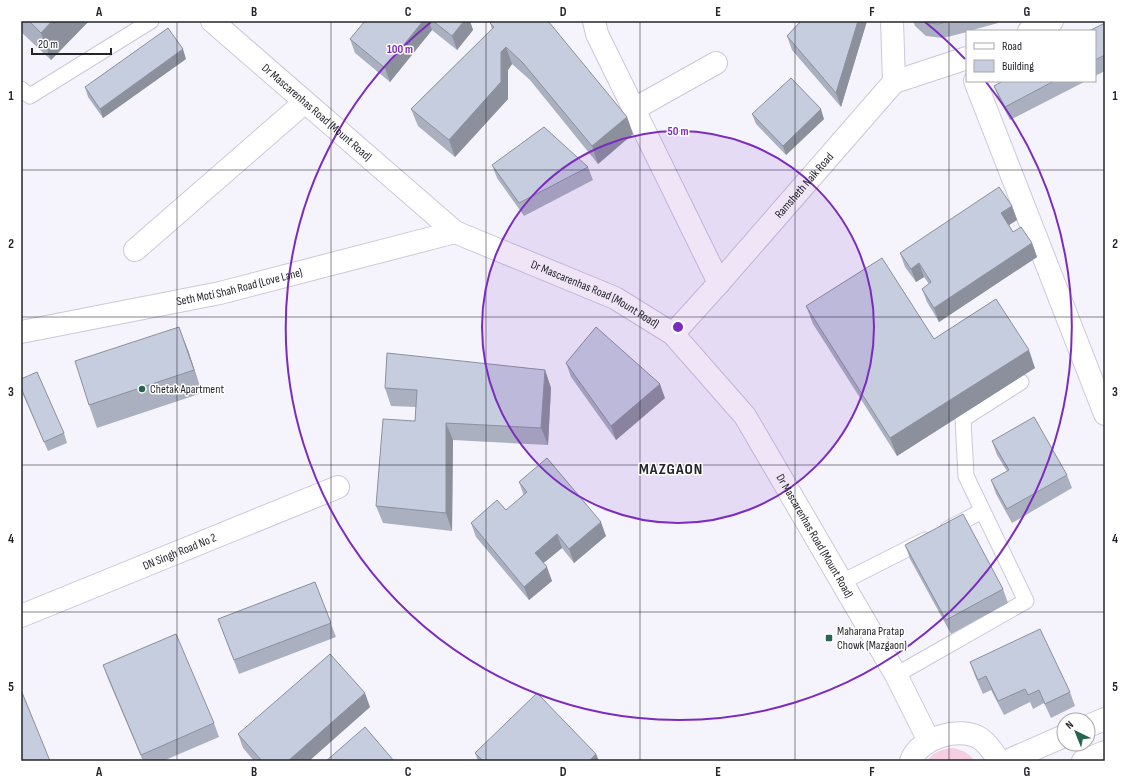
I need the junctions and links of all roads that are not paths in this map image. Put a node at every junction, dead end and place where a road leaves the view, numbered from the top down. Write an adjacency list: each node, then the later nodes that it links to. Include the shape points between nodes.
1 (151, 21): 11 (lane, via 30,96)
2 (594, 21): 13 (street, via 597,34)
3 (892, 21): 9 (street)
4 (1052, 21): 6 (street)
5 (222, 24): 12 (street, Dr Mascarenhas Road (Mount Road))
6 (1031, 30)
7 (966, 58): 9 (street)
8 (716, 62): 13 (street)
9 (894, 82): 16 (street, Ramsheth Naik Road)
10 (975, 82): 20 (street)
11 (21, 89)
12 (305, 102): 14 (street, Dr Mascarenhas Road (Mount Road)); 15 (street)
13 (634, 109): 16 (street)
14 (455, 232): 17 (street, Seth Moti Shah Road (Love Lane), via 220,293); 18 (street, Dr Mascarenhas Road (Mount Road), via 616,298)
15 (135, 250)
16 (719, 283): 18 (street, Ramsheth Naik Road)
17 (21, 332)
18 (673, 334): 23 (street, Dr Mascarenhas Road (Mount Road), via 745,416)
19 (1021, 382): 22 (lane, via 963,419 966,476)
20 (1105, 414)
21 (338, 487): 24 (street, DN Singh Road No 2)
22 (982, 511): 23 (lane); 25 (lane, via 1026,601)
23 (842, 582): 25 (street, Dr Mascarenhas Road (Mount Road))
24 (21, 616)
25 (896, 675): 27 (street, Dr Mascarenhas Road (Mount Road))
26 (1056, 740): 30 (street)
27 (929, 741): 28 (street, via 918,748); 29 (street, via 947,734 966,734 980,739 994,752)
28 (911, 761)
29 (999, 761)
30 (1007, 761)

